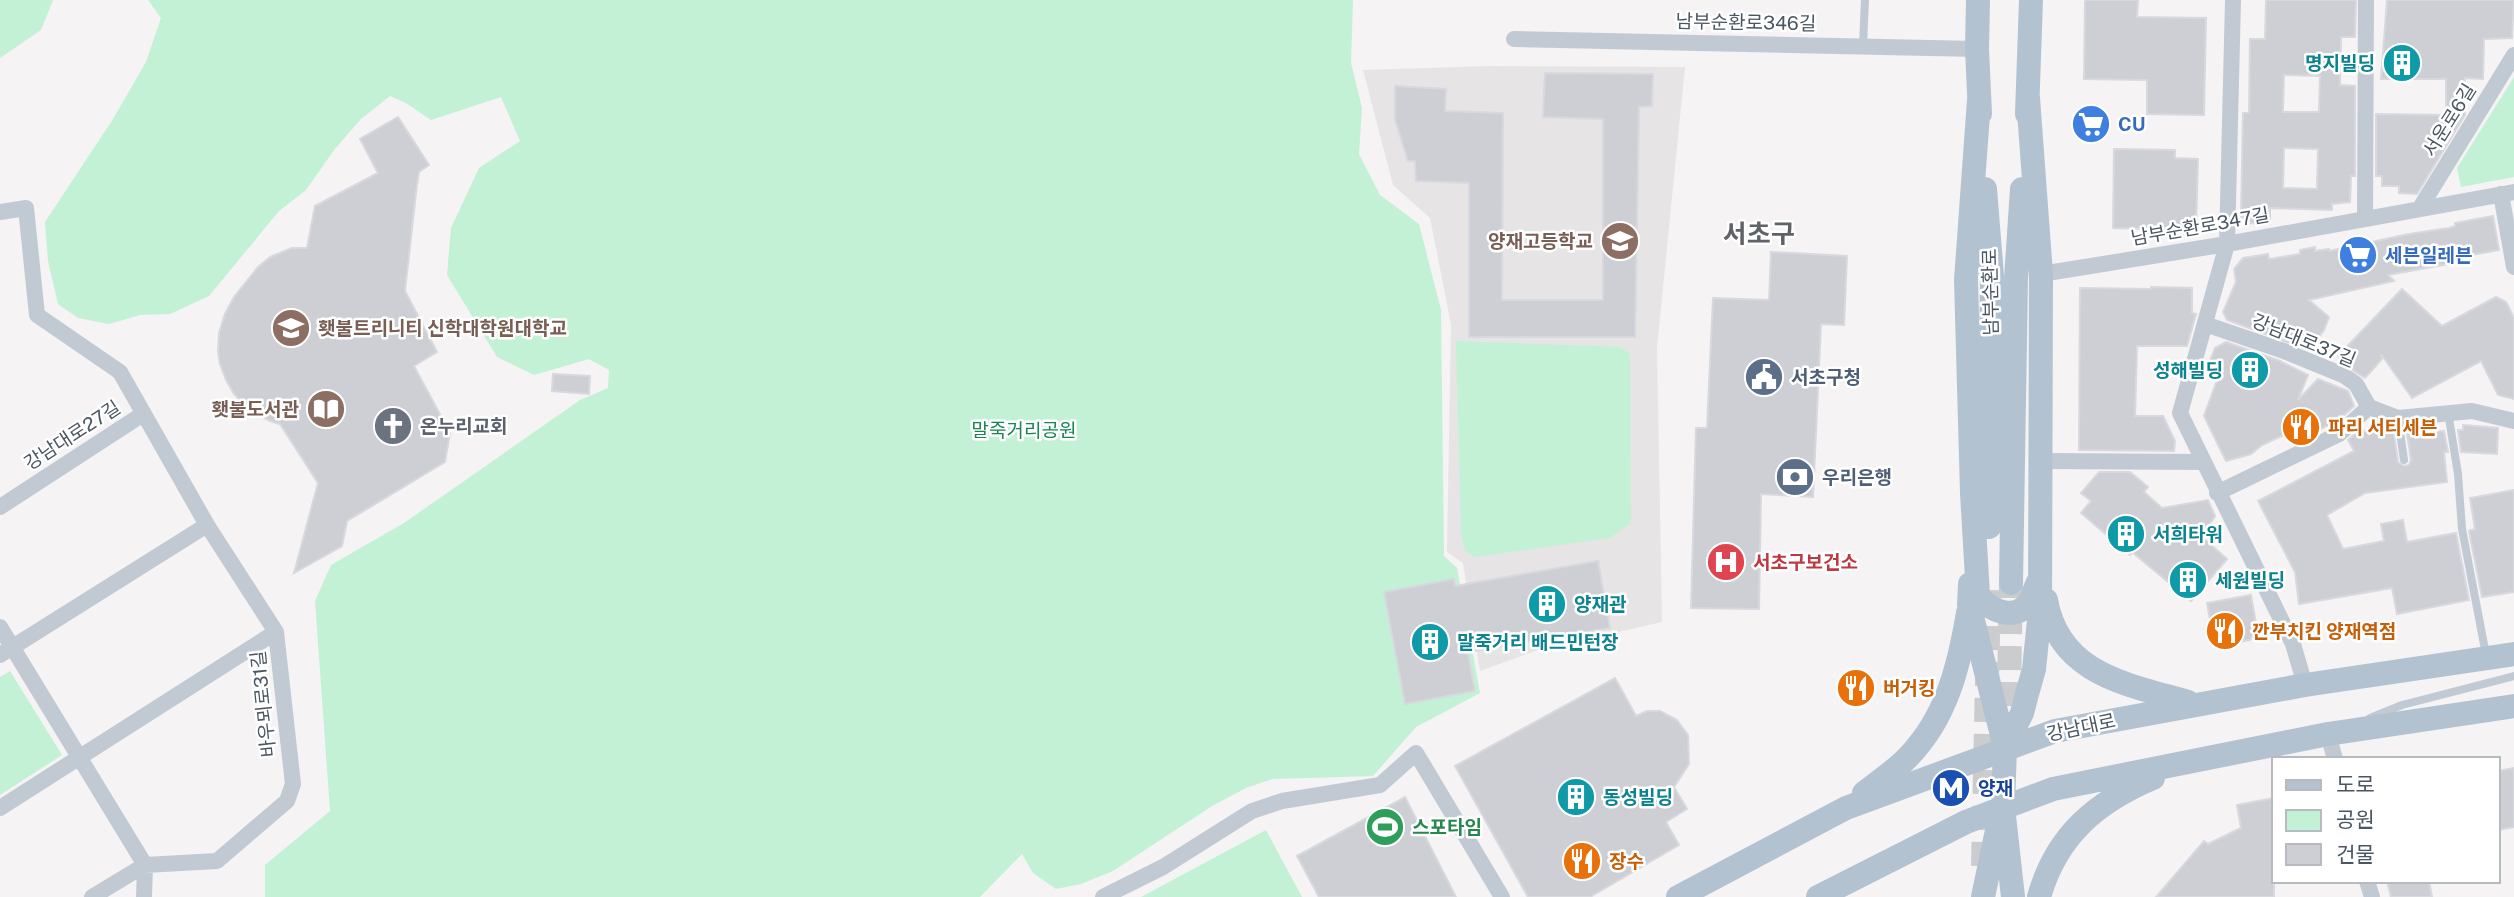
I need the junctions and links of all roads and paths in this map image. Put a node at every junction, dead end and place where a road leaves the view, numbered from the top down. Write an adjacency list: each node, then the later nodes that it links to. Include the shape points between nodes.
1 (1865, 0): 7 (lane)
2 (1978, 0): 8 (main road, 남부순환로)
3 (2031, 0): 10 (main road, 남부순환로)
4 (2233, 0): 16 (street)
5 (2366, 0): 15 (street)
6 (1514, 39): 7 (street, 남부순환로346길)
7 (1863, 45): 8 (street, 남부순환로346길)
8 (1977, 49): 11 (main road, 남부순환로)
9 (2514, 55): 13 (street, 서운로6길)
10 (2028, 98): 11 (main road, 남부순환로, via 2000,583 1992,276); 18 (main road)
11 (1979, 100): 28 (main road, via 1966,280)
12 (2507, 193): 13 (street, 남부순환로347길); 17 (street)
13 (2420, 208): 15 (street, 남부순환로347길)
14 (0, 212): 22 (street, 강남대로27길, via 26,208 37,315 120,373)
15 (2365, 219): 16 (street, 남부순환로347길)
16 (2227, 244): 18 (street, 남부순환로347길); 19 (street)
17 (2514, 265)
18 (2041, 274): 26 (main road)
19 (2205, 324): 20 (street, 강남대로37길, via 2343,375 2356,384); 27 (street, via 2180,413)
20 (2368, 407): 23 (street); 29 (street, via 2339,434)
21 (2448, 412): 23 (street); 24 (street, via 2472,411); 38 (lane, via 2462,529)
22 (142, 414): 30 (street, 강남대로27길); 31 (street, 바우뫼로31길)
23 (2398, 418): 25 (lane)
24 (2514, 421)
25 (2404, 460)
26 (2041, 461): 27 (street); 32 (main road)
27 (2204, 462): 29 (street)
28 (1972, 493): 32 (main road, via 1978,595 1984,604 1994,611 2018,611 2028,605); 33 (main road)
29 (2217, 493): 40 (street, via 2293,644)
30 (0, 507)
31 (207, 525): 35 (street, 바우뫼로31길); 36 (street)
32 (2041, 575): 41 (main road, via 2052,622 2073,656 2121,683); 44 (main road, via 2034,669 2022,713)
33 (1969, 605): 44 (main road); 50 (main road, via 1956,671 1934,723 1904,760)
34 (0, 627): 36 (street)
35 (276, 632): 45 (street); 51 (street, 바우뫼로31길, via 293,784 287,802 217,861)
36 (6, 651): 45 (street)
37 (2514, 653): 38 (main road, 강남대로)
38 (2486, 658): 40 (main road, 강남대로)
39 (2514, 676): 43 (lane, via 2402,705)
40 (2305, 685): 41 (main road, 강남대로)
41 (2193, 704): 44 (main road, 강남대로, via 2055,731)
42 (2514, 706): 43 (main road)
43 (2328, 734): 46 (street); 47 (main road)
44 (2005, 747): 48 (main road); 50 (main road, 강남대로)
45 (79, 756): 49 (street); 51 (street)
46 (2334, 757)
47 (2202, 758): 48 (main road, via 2053,789); 62 (main road, via 2132,787 2094,811 2054,857)
48 (2003, 807): 59 (main road); 60 (main road); 61 (main road)
49 (0, 808)
50 (1846, 808): 52 (main road, 강남대로)
51 (145, 864): 53 (street, 바우뫼로31길); 54 (street)
52 (1728, 870): 57 (main road, 강남대로); 58 (lane)
53 (92, 897)
54 (144, 897)
55 (1102, 897): 56 (street, via 1163,867 1252,811 1282,801 1380,785 1416,753)
56 (1502, 897)
57 (1678, 897)
58 (1692, 897)
59 (1818, 897)
60 (1983, 897)
61 (2012, 897)
62 (2039, 897)

